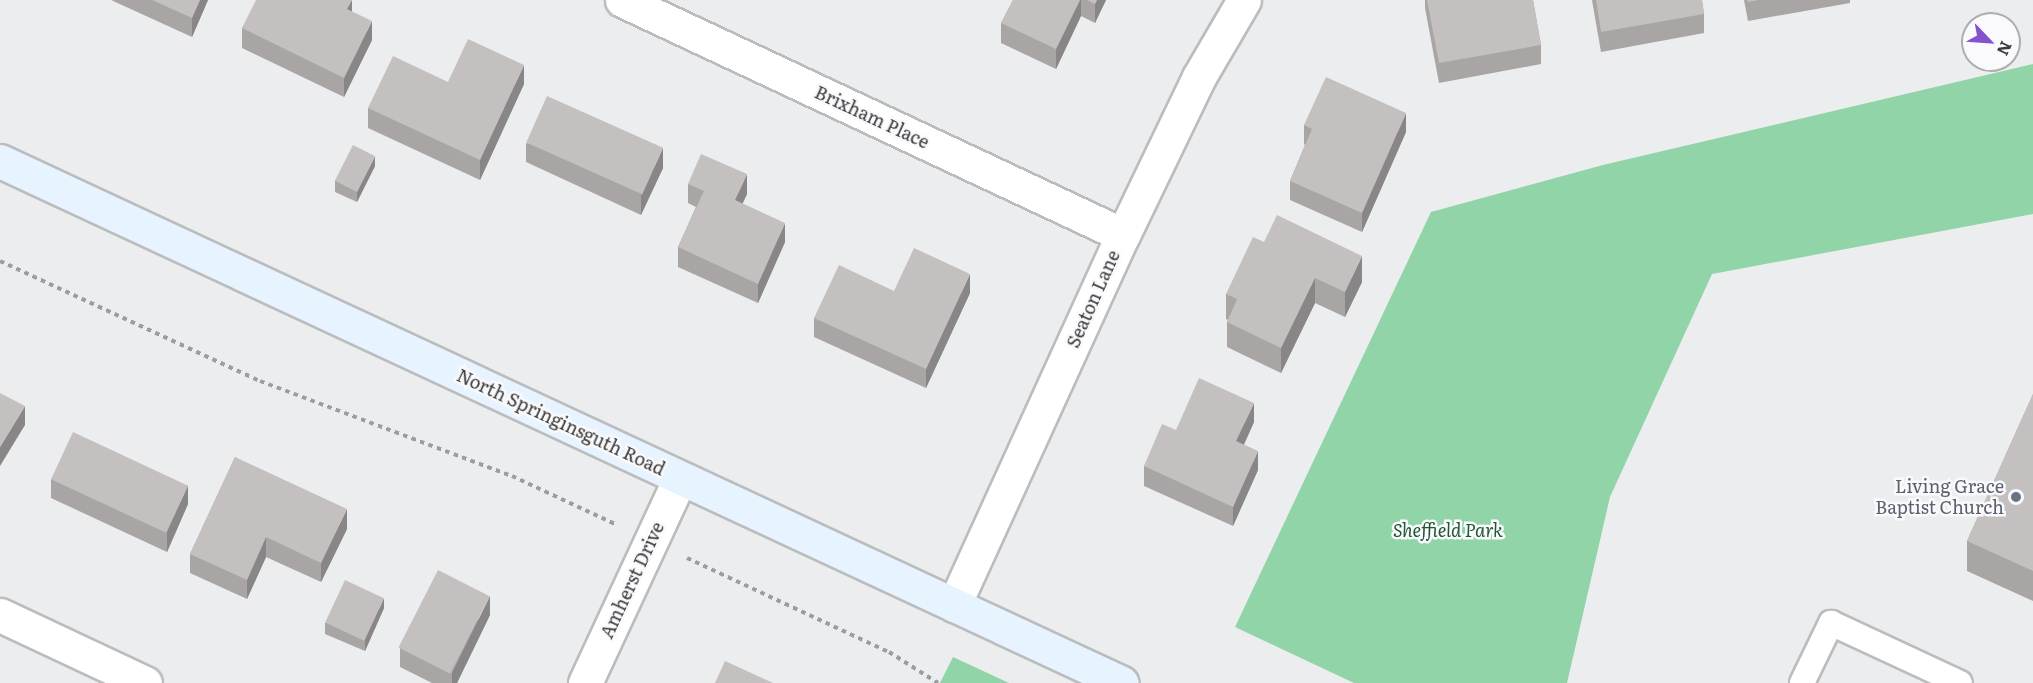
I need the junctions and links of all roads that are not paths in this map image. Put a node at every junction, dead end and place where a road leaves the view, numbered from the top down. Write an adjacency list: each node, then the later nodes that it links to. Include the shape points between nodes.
1 (622, 0): 3 (street, Brixham Place)
2 (1244, 0): 5 (street, Seaton Lane, via 1199,77)
3 (654, 7): 5 (street, Brixham Place)
4 (0, 161): 6 (street, North Springinsguth Road)
5 (1123, 235): 7 (street, Seaton Lane)
6 (680, 478): 7 (street, North Springinsguth Road); 10 (street, Amherst Drive)
7 (954, 605): 11 (street, North Springinsguth Road)
8 (0, 615): 9 (street)
9 (145, 683)
10 (585, 683)
11 (1122, 683)
12 (1802, 683): 13 (lane, via 1831,623)
13 (1960, 683)

